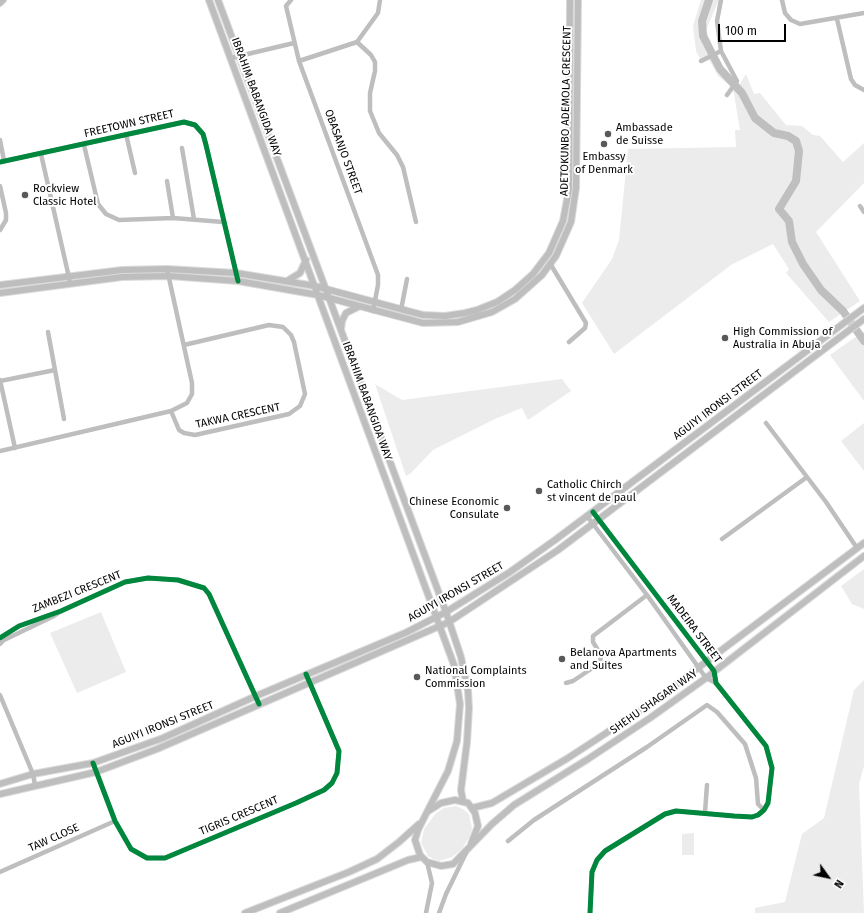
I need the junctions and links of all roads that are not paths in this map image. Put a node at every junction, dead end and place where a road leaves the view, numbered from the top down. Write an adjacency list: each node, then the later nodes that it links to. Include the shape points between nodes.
1 (3, 0): 10 (main road)
2 (209, 0): 17 (main road, IBRAHIM BABANGIDA WAY)
3 (218, 0): 16 (main road, IBRAHIM BABANGIDA WAY)
4 (291, 0): 14 (street, OBASANJO STREET, via 286,6)
5 (380, 0): 13 (street, via 378,13)
6 (570, 0): 57 (main road, ADETOKUNBO ADEMOLA CRESCENT, via 569,189 563,221 549,253 524,283 489,306 445,316 422,315)
7 (578, 0): 39 (main road, ADETOKUNBO ADEMOLA CRESCENT, via 576,199 567,233)
8 (721, 0): 15 (street, via 717,21)
9 (782, 0): 12 (street, via 785,13 791,20 800,24)
10 (0, 4)
11 (864, 13): 12 (street)
12 (837, 19): 20 (street, via 851,78 855,85)
13 (357, 42): 18 (street); 36 (street, via 366,49 375,62 368,103 370,111 379,133 397,155 403,167)
14 (294, 43): 16 (street); 18 (street, OBASANJO STREET)
15 (720, 51): 19 (street); 21 (street, via 737,81)
16 (240, 57): 17 (street); 50 (main road, IBRAHIM BABANGIDA WAY)
17 (231, 58): 38 (main road, IBRAHIM BABANGIDA WAY)
18 (298, 61): 54 (street, OBASANJO STREET, via 376,270 378,285)
19 (701, 61)
20 (864, 90)
21 (727, 95)
22 (126, 134): 24 (street, FREETOWN STREET); 28 (street); 35 (street, FREETOWN STREET, via 184,122 196,125 203,134)
23 (0, 140): 27 (street)
24 (84, 145): 26 (street, FREETOWN STREET); 33 (street, via 98,204 106,214 118,220)
25 (182, 148): 34 (street)
26 (41, 154): 27 (street, FREETOWN STREET); 42 (street)
27 (2, 162)
28 (135, 172)
29 (167, 181): 33 (street)
30 (0, 186): 37 (street, via 6,213 6,220)
31 (860, 206): 32 (street)
32 (864, 212)
33 (173, 218): 34 (street)
34 (194, 219): 35 (street)
35 (223, 222): 41 (street, FREETOWN STREET)
36 (416, 222)
37 (0, 230)
38 (306, 260): 45 (main road, via 300,273); 49 (main road, IBRAHIM BABANGIDA WAY)
39 (551, 265): 58 (main road, ADETOKUNBO ADEMOLA CRESCENT, via 534,284 515,299 492,312 472,319 448,323 423,323); 62 (street, via 586,323 585,328)
40 (167, 269): 41 (main road, ADETOKUNBO ADEMOLA CRESCENT); 42 (main road, ADETOKUNBO ADEMOLA CRESCENT, via 122,270); 43 (street)
41 (236, 273): 45 (main road, ADETOKUNBO ADEMOLA CRESCENT); 47 (street, FREETOWN STREET)
42 (68, 276): 46 (street); 48 (main road, ADETOKUNBO ADEMOLA CRESCENT)
43 (169, 276): 46 (main road, ADETOKUNBO ADEMOLA CRESCENT); 47 (main road, ADETOKUNBO ADEMOLA CRESCENT); 63 (street)
44 (407, 279): 57 (street)
45 (288, 281): 49 (main road, ADETOKUNBO ADEMOLA CRESCENT)
46 (70, 282): 51 (main road, ADETOKUNBO ADEMOLA CRESCENT)
47 (238, 282): 52 (main road, ADETOKUNBO ADEMOLA CRESCENT)
48 (0, 285)
49 (315, 286): 50 (main road, ADETOKUNBO ADEMOLA CRESCENT); 52 (main road, IBRAHIM BABANGIDA WAY)
50 (325, 288): 53 (main road, IBRAHIM BABANGIDA WAY); 54 (main road, ADETOKUNBO ADEMOLA CRESCENT)
51 (0, 293)
52 (318, 295): 53 (main road, ADETOKUNBO ADEMOLA CRESCENT); 83 (main road, IBRAHIM BABANGIDA WAY)
53 (328, 297): 55 (main road, ADETOKUNBO ADEMOLA CRESCENT); 60 (main road, IBRAHIM BABANGIDA WAY)
54 (375, 304): 57 (main road, ADETOKUNBO ADEMOLA CRESCENT); 58 (street, OBASANJO STREET)
55 (359, 307): 58 (main road, ADETOKUNBO ADEMOLA CRESCENT); 60 (main road, via 346,313)
56 (864, 308): 72 (main road, AGUIYI IRONSI STREET)
57 (401, 310)
58 (373, 311)
59 (863, 319): 74 (main road, AGUIYI IRONSI STREET)
60 (340, 330): 82 (main road, IBRAHIM BABANGIDA WAY)
61 (48, 332): 64 (street)
62 (569, 342)
63 (184, 345): 66 (street, via 192,394 184,406); 66 (street, TAKWA CRESCENT, via 269,325 283,327 294,342 305,394 300,406 289,414 195,435 179,430)
64 (55, 370): 65 (street); 67 (street)
65 (0, 381): 69 (street)
66 (171, 411): 69 (street)
67 (64, 419)
68 (766, 424): 71 (street)
69 (15, 448): 70 (street)
70 (0, 451)
71 (807, 477): 76 (street); 78 (street)
72 (593, 512): 73 (main road, AGUIYI IRONSI STREET); 74 (street, MADEIRA STREET)
73 (587, 516): 75 (street); 82 (main road, AGUIYI IRONSI STREET, via 510,572)
74 (599, 520): 75 (main road, AGUIYI IRONSI STREET); 88 (street, MADEIRA STREET)
75 (593, 524): 80 (street); 84 (main road, AGUIYI IRONSI STREET, via 516,579)
76 (722, 539)
77 (864, 543): 78 (main road, SHEHU SHAGARI WAY)
78 (857, 548): 88 (main road, SHEHU SHAGARI WAY)
79 (864, 556): 90 (main road, SHEHU SHAGARI WAY)
80 (647, 595): 89 (street); 94 (street, via 594,636 593,642 601,655 600,663 573,682)
81 (61, 611): 86 (street, ZAMBEZI CRESCENT, via 19,626); 87 (street, ZAMBEZI CRESCENT); 97 (street, ZAMBEZI CRESCENT, via 137,579 178,580 204,588)
82 (446, 612): 83 (main road, AGUIYI IRONSI STREET); 84 (main road, IBRAHIM BABANGIDA WAY)
83 (436, 616): 85 (main road, IBRAHIM BABANGIDA WAY); 91 (main road, AGUIYI IRONSI STREET, via 405,633)
84 (449, 622): 85 (main road, AGUIYI IRONSI STREET); 106 (main road, IBRAHIM BABANGIDA WAY, via 461,657 468,691 469,724 461,790)
85 (440, 627): 93 (main road, AGUIYI IRONSI STREET); 109 (main road, IBRAHIM BABANGIDA WAY, via 454,665 460,719 452,761)
86 (0, 638)
87 (0, 644)
88 (706, 660): 89 (main road, SHEHU SHAGARI WAY); 90 (street, MADEIRA STREET)
89 (698, 667): 92 (street); 107 (main road, SHEHU SHAGARI WAY, via 646,707 568,758 492,803)
90 (714, 671): 92 (main road, SHEHU SHAGARI WAY); 95 (street, MADEIRA STREET)
91 (306, 674): 93 (street, TIGRIS CRESCENT); 97 (main road, AGUIYI IRONSI STREET)
92 (706, 678): 95 (street); 114 (main road, SHEHU SHAGARI WAY, via 588,759 526,796 504,813)
93 (310, 682): 98 (main road, AGUIYI IRONSI STREET); 111 (street, TIGRIS CRESCENT, via 339,751 338,773 324,790 165,858 156,859 138,854 126,842)
94 (566, 683)
95 (716, 683): 108 (street, MADEIRA STREET, via 766,746 770,756 771,779 768,803)
96 (0, 695): 101 (street)
97 (256, 696): 98 (street, ZAMBEZI CRESCENT); 99 (main road, AGUIYI IRONSI STREET, via 169,735)
98 (259, 704): 100 (main road, AGUIYI IRONSI STREET, via 157,749)
99 (93, 763): 100 (street, TIGRIS CRESCENT); 101 (main road, AGUIYI IRONSI STREET)
100 (96, 772): 104 (main road, AGUIYI IRONSI STREET); 111 (street, TIGRIS CRESCENT)
101 (33, 774): 102 (main road, AGUIYI IRONSI STREET); 104 (street)
102 (0, 784)
103 (706, 785): 110 (street)
104 (35, 786): 105 (main road, AGUIYI IRONSI STREET)
105 (0, 794)
106 (463, 801): 107 (main road); 109 (main road, via 449,800)
107 (472, 808): 114 (main road, via 478,826)
108 (764, 810): 110 (street, via 752,817); 113 (street, via 758,804 756,778 745,744 717,712 707,705 534,820)
109 (428, 812): 112 (main road)
110 (705, 812): 122 (street, via 684,810 665,814 605,851 597,860 592,872)
111 (115, 821): 117 (street, TAW CLOSE)
112 (422, 822): 115 (main road, via 415,840); 118 (main road, via 377,859)
113 (508, 841)
114 (469, 847): 116 (main road, via 458,860 447,866); 121 (street)
115 (422, 857): 116 (main road); 119 (main road, via 408,860)
116 (428, 862): 120 (street, via 432,882)
117 (0, 872)
118 (245, 913)
119 (280, 913)
120 (426, 913)
121 (439, 913)
122 (590, 913)

